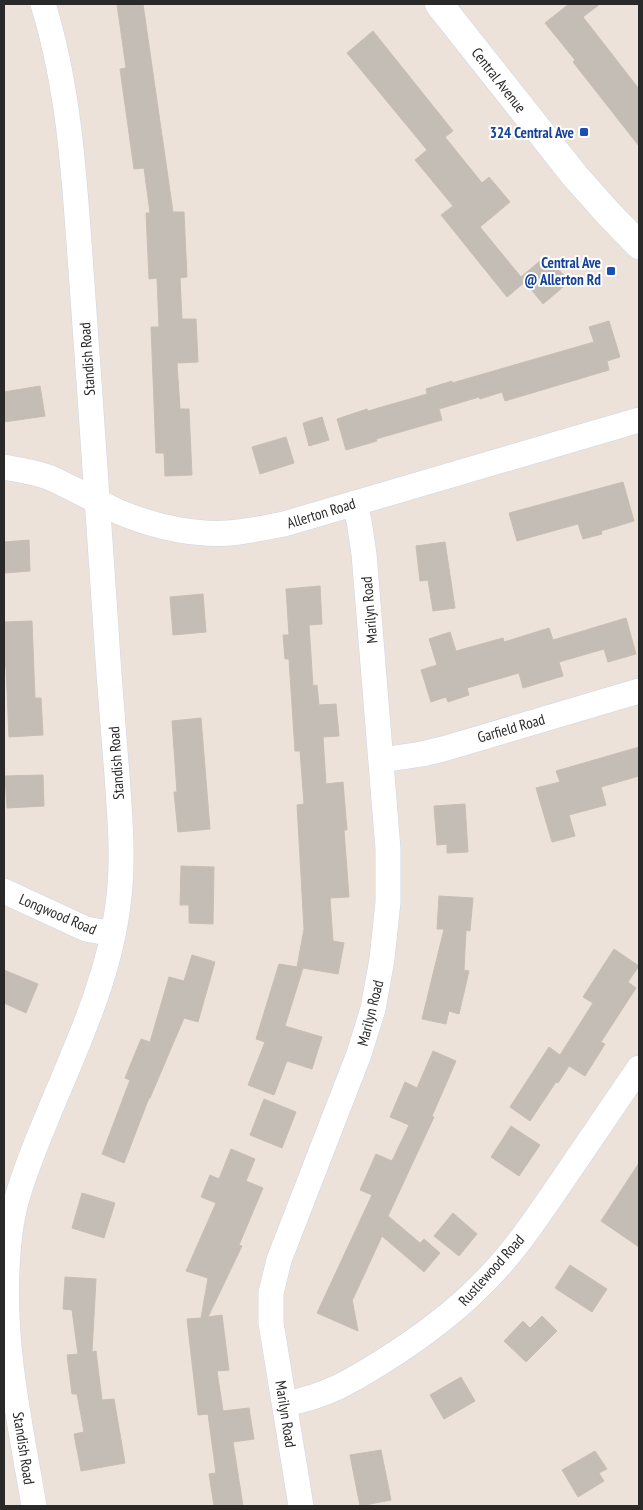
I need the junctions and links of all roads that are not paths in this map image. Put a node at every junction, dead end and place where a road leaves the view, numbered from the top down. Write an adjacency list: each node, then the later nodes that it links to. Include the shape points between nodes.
1 (43, 4): 6 (street, Standish Road, via 64,92 69,131)
2 (439, 4): 3 (street, Central Avenue, via 575,176)
3 (639, 245)
4 (639, 420): 7 (street, Allerton Road)
5 (4, 467): 6 (street, Allerton Road, via 47,477)
6 (98, 502): 7 (street, Allerton Road, via 146,522 193,532 217,533 284,524); 11 (street, Standish Road, via 122,855)
7 (354, 503): 9 (street, Marilyn Road, via 364,554)
8 (639, 691): 9 (street, Garfield Road, via 443,749)
9 (382, 760): 14 (street, Marilyn Road, via 389,875 379,985 359,1054 279,1260 271,1293 271,1323)
10 (4, 891): 11 (street, Longwood Road, via 86,929)
11 (113, 934): 13 (street, Standish Road, via 98,991 32,1152)
12 (639, 1068): 14 (street, Rustlewood Road, via 535,1221 479,1287 435,1326 352,1381 317,1396)
13 (7, 1226): 15 (street, Standish Road, via 8,1347)
14 (285, 1404): 16 (street, Marilyn Road)
15 (34, 1506)
16 (301, 1506)

